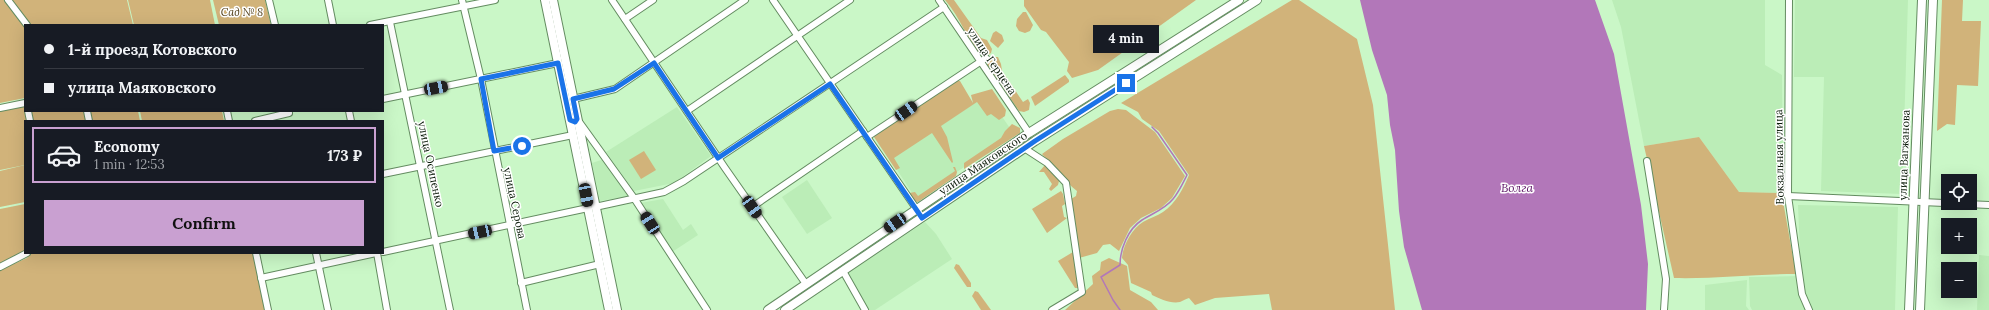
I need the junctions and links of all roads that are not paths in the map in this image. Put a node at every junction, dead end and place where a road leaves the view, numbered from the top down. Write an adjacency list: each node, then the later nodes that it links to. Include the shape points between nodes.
1 (8, 0): 23 (street)
2 (269, 0): 24 (street)
3 (328, 0): 25 (street)
4 (462, 0): 19 (street, улица Серова)
5 (495, 0): 19 (street)
6 (545, 0): 30 (main road)
7 (553, 0): 36 (main road)
8 (612, 0): 21 (street)
9 (653, 0): 21 (street)
10 (745, 0): 31 (street)
11 (773, 0): 27 (street)
12 (850, 0): 27 (street)
13 (939, 0): 20 (street, улица Герцена)
14 (1239, 0): 44 (main road, улица Маяковского)
15 (1257, 0): 47 (main road, улица Маяковского)
16 (1789, 0): 53 (street, Вокзальная улица)
17 (1922, 0): 55 (main road, улица Вагжанова)
18 (1932, 0): 56 (main road, улица Вагжанова)
19 (464, 7): 22 (street); 32 (street, улица Серова)
20 (944, 7): 29 (street, улица Герцена); 33 (street)
21 (625, 19): 31 (street)
22 (390, 22): 26 (street); 34 (street, улица Осипенко)
23 (26, 24)
24 (274, 24)
25 (333, 24)
26 (377, 24)
27 (798, 36): 33 (street); 39 (street)
28 (986, 58): 29 (street)
29 (980, 62): 44 (street, улица Герцена); 46 (street)
30 (558, 63): 32 (street); 41 (main road)
31 (654, 63): 36 (street, via 614,89); 39 (street)
32 (481, 79): 34 (street); 48 (street, улица Серова)
33 (830, 84): 43 (street); 49 (street)
34 (406, 94): 35 (street); 51 (street, улица Осипенко)
35 (384, 99)
36 (573, 99): 41 (main road)
37 (24, 103): 38 (street)
38 (0, 108)
39 (687, 111): 49 (street)
40 (289, 112): 42 (street)
41 (574, 119): 45 (main road); 54 (street); 59 (main road)
42 (259, 120)
43 (863, 132): 46 (street); 58 (street)
44 (1029, 133): 60 (main road, улица Маяковского)
45 (573, 135): 48 (street); 59 (main road)
46 (867, 137): 60 (street)
47 (1024, 148): 61 (main road, улица Маяковского); 88 (street, via 1047,163 1066,183 1082,292)
48 (494, 151): 51 (street); 62 (street, улица Серова)
49 (718, 158): 54 (street, via 664,192); 58 (street)
50 (1647, 161): 89 (street, via 1666,279)
51 (421, 167): 52 (street); 63 (street, улица Осипенко)
52 (384, 174)
53 (1788, 196): 55 (street); 90 (street, Вокзальная улица, via 1802,294)
54 (634, 198): 59 (street); 84 (street)
55 (1913, 201): 56 (street); 91 (main road, улица Вагжанова)
56 (1924, 202): 57 (street); 92 (main road, улица Вагжанова)
57 (1989, 205)
58 (752, 207): 76 (street)
59 (592, 208): 62 (street); 70 (main road); 83 (main road)
60 (916, 209): 61 (street); 76 (main road, улица Маяковского)
61 (922, 218): 73 (main road, улица Маяковского)
62 (509, 225): 63 (street); 75 (street, улица Серова)
63 (436, 241): 64 (street); 80 (street, улица Осипенко)
64 (384, 252)
65 (25, 254): 72 (street)
66 (256, 254): 74 (street)
67 (316, 254): 71 (street)
68 (372, 254): 71 (street)
69 (377, 254): 79 (street)
70 (600, 264): 75 (street); 82 (main road)
71 (318, 266): 74 (street); 78 (street)
72 (0, 267)
73 (843, 270): 86 (main road, улица Маяковского); 87 (street)
74 (261, 278): 77 (street)
75 (521, 282): 81 (street, улица Серова)
76 (806, 284): 85 (main road, улица Маяковского)
77 (268, 310)
78 (328, 310)
79 (387, 310)
80 (450, 310)
81 (527, 310)
82 (609, 310)
83 (617, 310)
84 (706, 310)
85 (768, 310)
86 (785, 310)
87 (865, 310)
88 (1052, 310)
89 (1664, 310)
90 (1810, 310)
91 (1909, 310)
92 (1920, 310)

